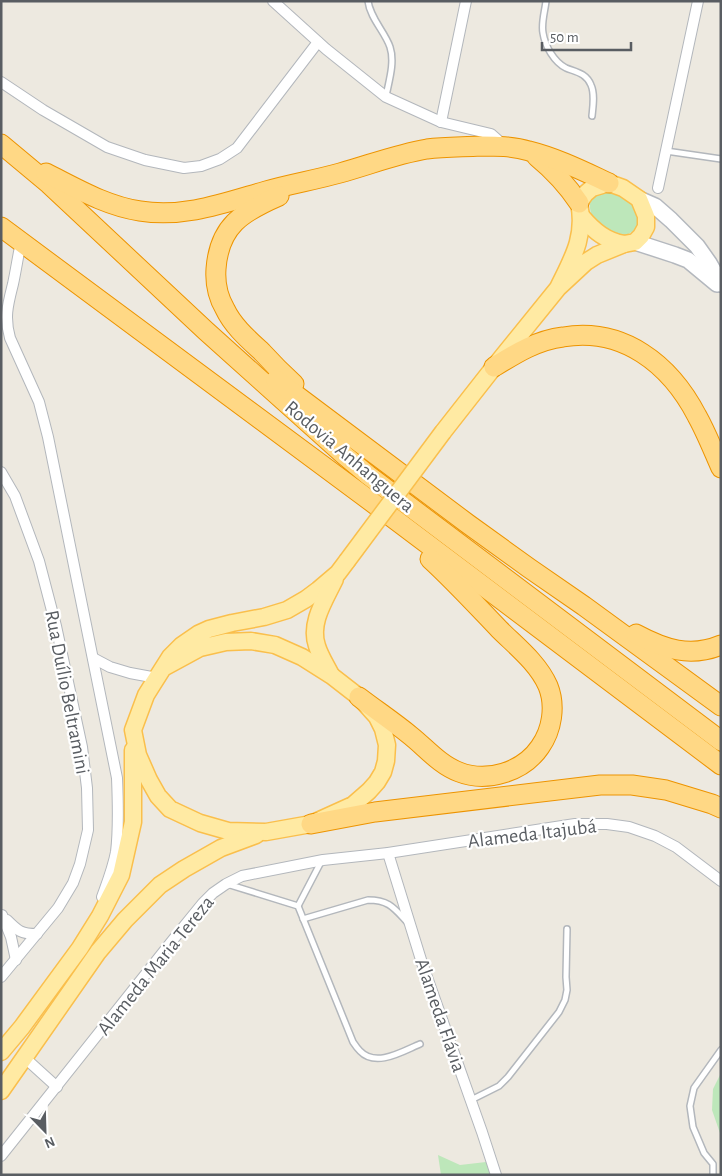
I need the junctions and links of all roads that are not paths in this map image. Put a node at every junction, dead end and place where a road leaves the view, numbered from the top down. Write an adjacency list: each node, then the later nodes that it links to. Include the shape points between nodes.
1 (273, 1): 6 (street)
2 (368, 1): 8 (lane, via 390,46 392,61)
3 (466, 1): 10 (street)
4 (546, 1): 9 (lane, via 542,31 547,45 564,67 584,74 591,84)
5 (698, 1): 14 (street)
6 (318, 42): 7 (street, via 237,148 201,166 167,165 107,147); 8 (street)
7 (1, 82)
8 (386, 97): 10 (street)
9 (592, 116)
10 (441, 122): 12 (street, via 491,134)
11 (1, 144): 16 (highway, Rodovia Anhanguera)
12 (502, 146): 13 (highway); 17 (highway, via 428,149)
13 (528, 150): 18 (highway); 21 (highway, via 563,180)
14 (666, 151): 15 (lane); 19 (street)
15 (721, 159)
16 (22, 162): 17 (highway, via 109,203 140,211 171,213 198,210); 27 (highway, Rodovia Anhanguera)
17 (338, 173): 29 (highway, via 261,204 242,216 220,245 216,274 220,298 233,322)
18 (609, 183): 20 (main road); 21 (main road, via 592,188 585,194)
19 (658, 188)
20 (639, 199): 24 (main road, via 646,216 646,227 641,236); 25 (street, via 655,206 698,246)
21 (581, 210): 24 (main road, via 592,228 604,238 615,243); 26 (main road, via 580,237)
22 (1, 227): 23 (highway, Rodovia Anhanguera)
23 (21, 242): 32 (highway, Rodovia Anhanguera); 36 (street, via 8,304 8,331 39,402)
24 (630, 243): 25 (street, via 688,260); 26 (main road, via 597,255)
25 (721, 286)
26 (558, 288): 28 (main road)
27 (206, 331): 29 (highway); 42 (highway, Rodovia Anhanguera, via 368,475)
28 (494, 367): 30 (highway, via 526,348 562,337 590,335 628,345 649,356 670,376 696,415); 33 (main road, bridge)
29 (345, 431): 34 (highway)
30 (721, 468)
31 (1, 472): 57 (street, Rua Duílio Beltramini, via 15,496 40,561 82,747 87,788 88,830 80,864 58,908)
32 (361, 494): 39 (highway, via 533,664 548,686 552,711 547,735 530,758 506,772 473,776 447,766); 43 (highway, Rodovia Anhanguera)
33 (342, 567): 37 (main road, via 306,599 286,610 198,634 170,657); 38 (main road, via 317,616 314,630 317,646)
34 (584, 606): 35 (highway, via 670,649 701,651); 40 (highway)
35 (721, 645)
36 (93, 658): 37 (street, via 130,673); 53 (street, via 115,770 118,803 115,853)
37 (161, 672): 38 (main road, via 200,648 251,641 275,645); 41 (main road, via 146,695)
38 (332, 676): 39 (main road)
39 (359, 698): 45 (main road, via 377,716 383,729 387,745 383,772 353,805)
40 (721, 706)
41 (133, 730): 46 (main road, via 138,755 149,780 170,808 200,823 228,831); 53 (main road, via 131,832 121,875)
42 (721, 741)
43 (721, 765)
44 (721, 808): 45 (highway, via 666,790 600,785 375,812)
45 (311, 824): 46 (main road)
46 (266, 832): 63 (main road, via 221,848 184,868 160,886 98,952)
47 (388, 853): 48 (street, Alameda Maria Tereza); 49 (street, Alameda Itajubá, via 575,824 607,824 655,836 676,847); 55 (street, Alameda Flávia)
48 (323, 860): 50 (street, Alameda Maria Tereza, via 242,876); 51 (lane)
49 (721, 881)
50 (226, 884): 51 (lane); 64 (street, Alameda Maria Tereza, via 213,893 172,941)
51 (298, 906): 54 (lane)
52 (2, 914): 57 (street, via 25,934); 58 (street)
53 (100, 916): 62 (main road, via 80,948)
54 (303, 919): 55 (lane, via 376,900 386,902); 60 (lane, via 353,1042 362,1053 372,1058 386,1058)
55 (409, 923): 66 (street, Alameda Flávia)
56 (567, 929): 66 (lane, via 567,990 559,1012 499,1086)
57 (37, 934): 58 (street, Rua Duílio Beltramini)
58 (16, 960): 59 (street, Rua Duílio Beltramini)
59 (1, 978)
60 (420, 1044)
61 (721, 1050): 69 (lane, via 694,1088 690,1106 693,1127 704,1153 713,1164)
62 (1, 1052)
63 (25, 1058): 64 (street); 65 (main road)
64 (57, 1087): 67 (street, Alameda Maria Tereza)
65 (1, 1091)
66 (471, 1100): 68 (street, Alameda Flávia)
67 (1, 1156)
68 (496, 1175)
69 (714, 1175)

